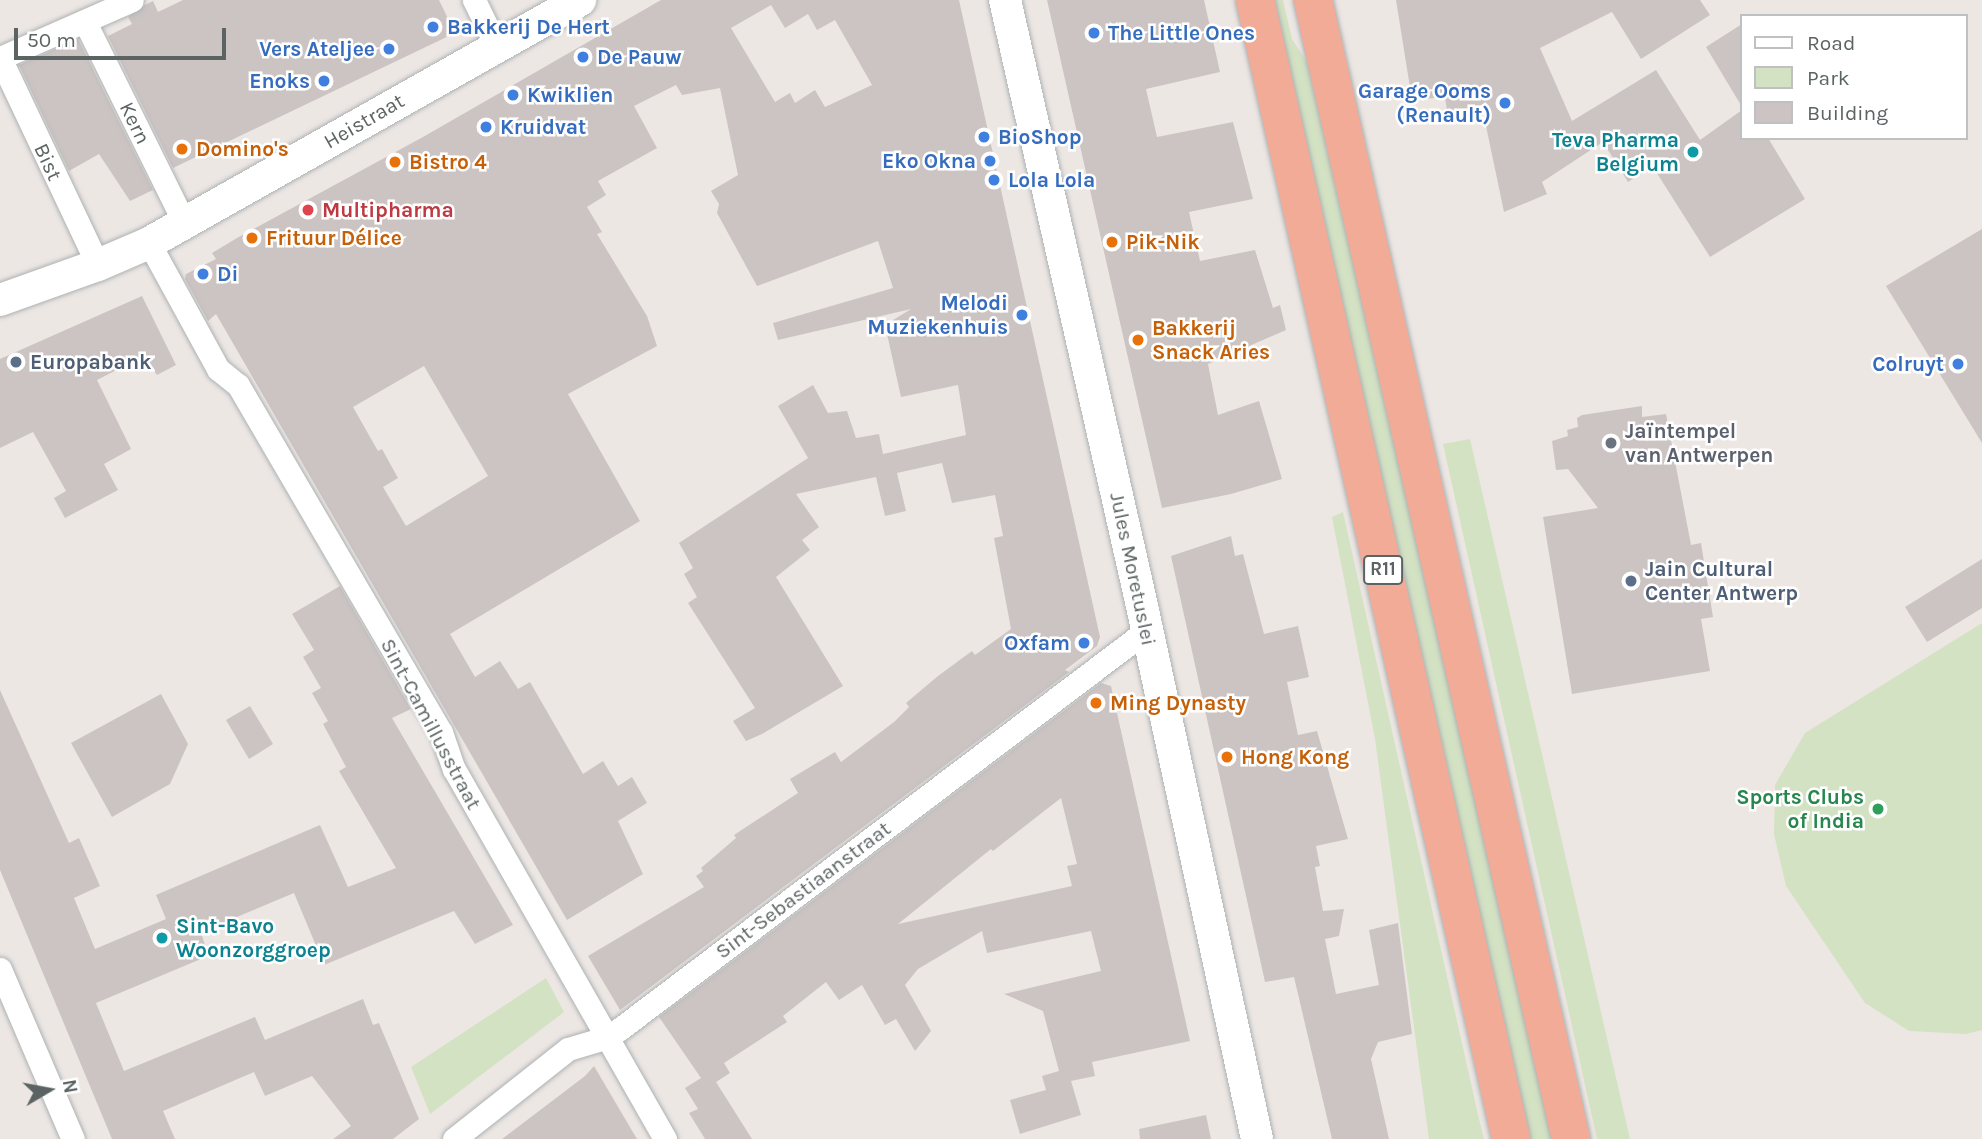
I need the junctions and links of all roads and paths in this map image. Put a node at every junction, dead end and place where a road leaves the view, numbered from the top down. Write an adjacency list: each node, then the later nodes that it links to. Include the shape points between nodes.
1 (132, 0): 7 (street)
2 (474, 0): 8 (street)
3 (580, 0): 8 (street, Heistraat)
4 (1005, 0): 14 (street, Jules Moretuslei)
5 (1255, 0): 21 (highway, R11)
6 (1313, 0): 22 (highway)
7 (85, 22): 9 (street); 10 (street, Kern)
8 (496, 45): 10 (street, Heistraat)
9 (0, 58): 12 (street, Bist)
10 (185, 224): 11 (street, Heistraat)
11 (149, 243): 12 (street); 16 (street, Sint-Camillusstraat, via 218,369 239,385 441,732 454,769)
12 (98, 265): 13 (street)
13 (0, 300)
14 (1147, 630): 16 (street, Sint-Sebastiaanstraat); 20 (street, Jules Moretuslei)
15 (0, 969): 17 (street)
16 (608, 1037): 18 (street, Sint-Sebastiaanstraat, via 568,1049); 19 (street, Sint-Camillusstraat)
17 (73, 1139)
18 (454, 1139)
19 (665, 1139)
20 (1256, 1139)
21 (1511, 1139)
22 (1571, 1139)

